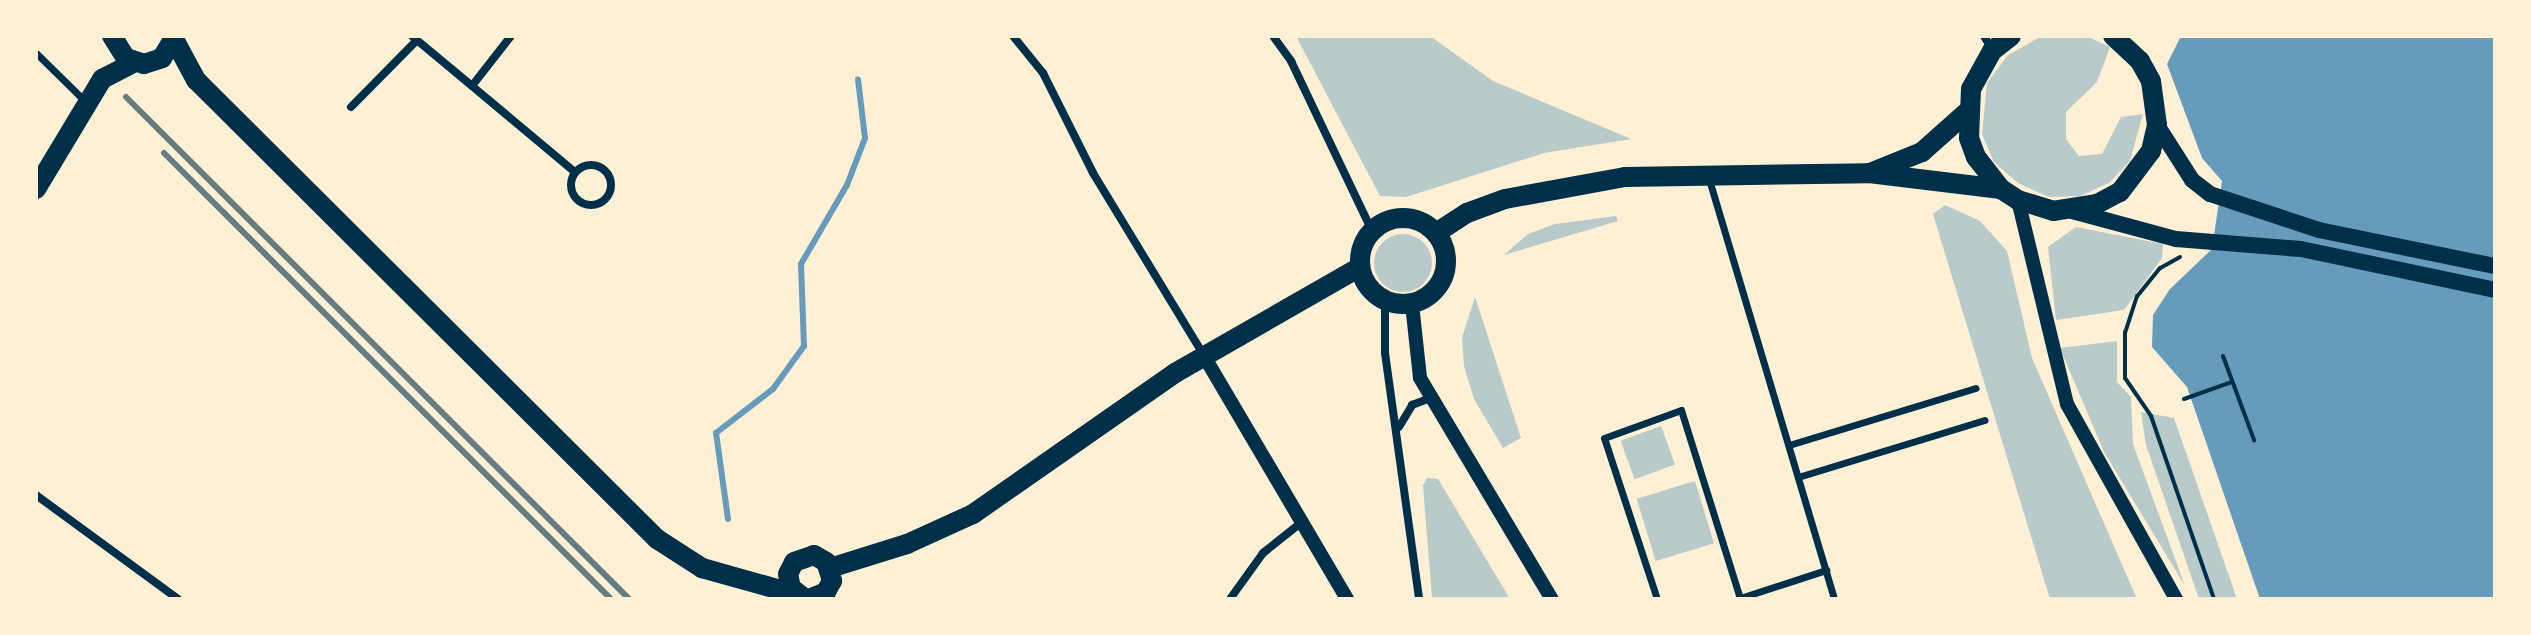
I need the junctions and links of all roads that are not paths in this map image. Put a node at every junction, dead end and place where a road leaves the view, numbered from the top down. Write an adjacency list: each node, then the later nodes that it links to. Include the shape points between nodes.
1 (112, 36): 12 (main road, via 119,52)
2 (511, 36): 14 (street)
3 (1013, 36): 32 (street, via 1043,73 1093,173)
4 (1273, 36): 25 (street, via 1291,61)
5 (2113, 36): 11 (main road)
6 (2136, 36): 11 (main road)
7 (175, 38): 12 (main road); 13 (main road)
8 (414, 38): 14 (street); 16 (street)
9 (2000, 39): 17 (main road, via 1971,89)
10 (36, 53): 15 (street)
11 (2140, 61): 18 (main road, via 2151,81)
12 (144, 62): 13 (main road); 15 (main road, via 109,72)
13 (190, 74): 44 (main road, via 657,539 702,568)
14 (472, 86): 19 (street)
15 (86, 102): 22 (main road)
16 (351, 107)
17 (1966, 113): 20 (main road, via 1922,152); 23 (main road, via 1976,157)
18 (2157, 125): 24 (main road, via 2151,151 2129,183 2097,204); 27 (main road, via 2192,180 2210,194 2273,217)
19 (575, 172): 19 (street, via 575,197 586,204 605,199 611,187 604,169 592,164)
20 (1869, 173): 21 (main road); 23 (main road)
21 (1708, 174): 26 (main road, via 1625,177 1528,193 1467,213); 37 (street)
22 (36, 189)
23 (2009, 195): 24 (main road); 54 (street, via 2067,404)
24 (2072, 211): 29 (main road, via 2176,239 2301,249)
25 (1372, 231): 26 (main road, via 1405,217); 28 (main road)
26 (1436, 233): 31 (main road, via 1446,269 1434,292)
27 (2495, 266)
28 (1360, 267): 30 (main road, via 1366,284); 32 (main road)
29 (2495, 290)
30 (1385, 301): 31 (main road); 36 (street, via 1385,353)
31 (1412, 304): 34 (street, via 1417,365)
32 (1204, 356): 40 (street); 42 (main road, via 973,514 907,544)
33 (1976, 388): 37 (street)
34 (1430, 398): 36 (street, via 1412,405); 51 (street)
35 (1985, 420): 38 (street)
36 (1399, 428): 50 (street)
37 (1789, 445): 38 (street)
38 (1798, 477): 43 (street)
39 (36, 495): 47 (street)
40 (1302, 522): 48 (street, via 1263,553); 49 (street)
41 (790, 568): 42 (main road, via 800,558 814,555); 44 (main road); 45 (main road, via 789,581)
42 (830, 568): 45 (main road, via 830,587)
43 (1826, 570): 46 (street); 53 (street)
44 (750, 582): 45 (main road)
45 (808, 598)
46 (1739, 598): 52 (street, via 1681,410 1604,438)
47 (178, 599)
48 (1230, 599)
49 (1347, 599)
50 (1419, 599)
51 (1551, 599)
52 (1657, 599)
53 (1834, 599)
54 (2176, 599)

